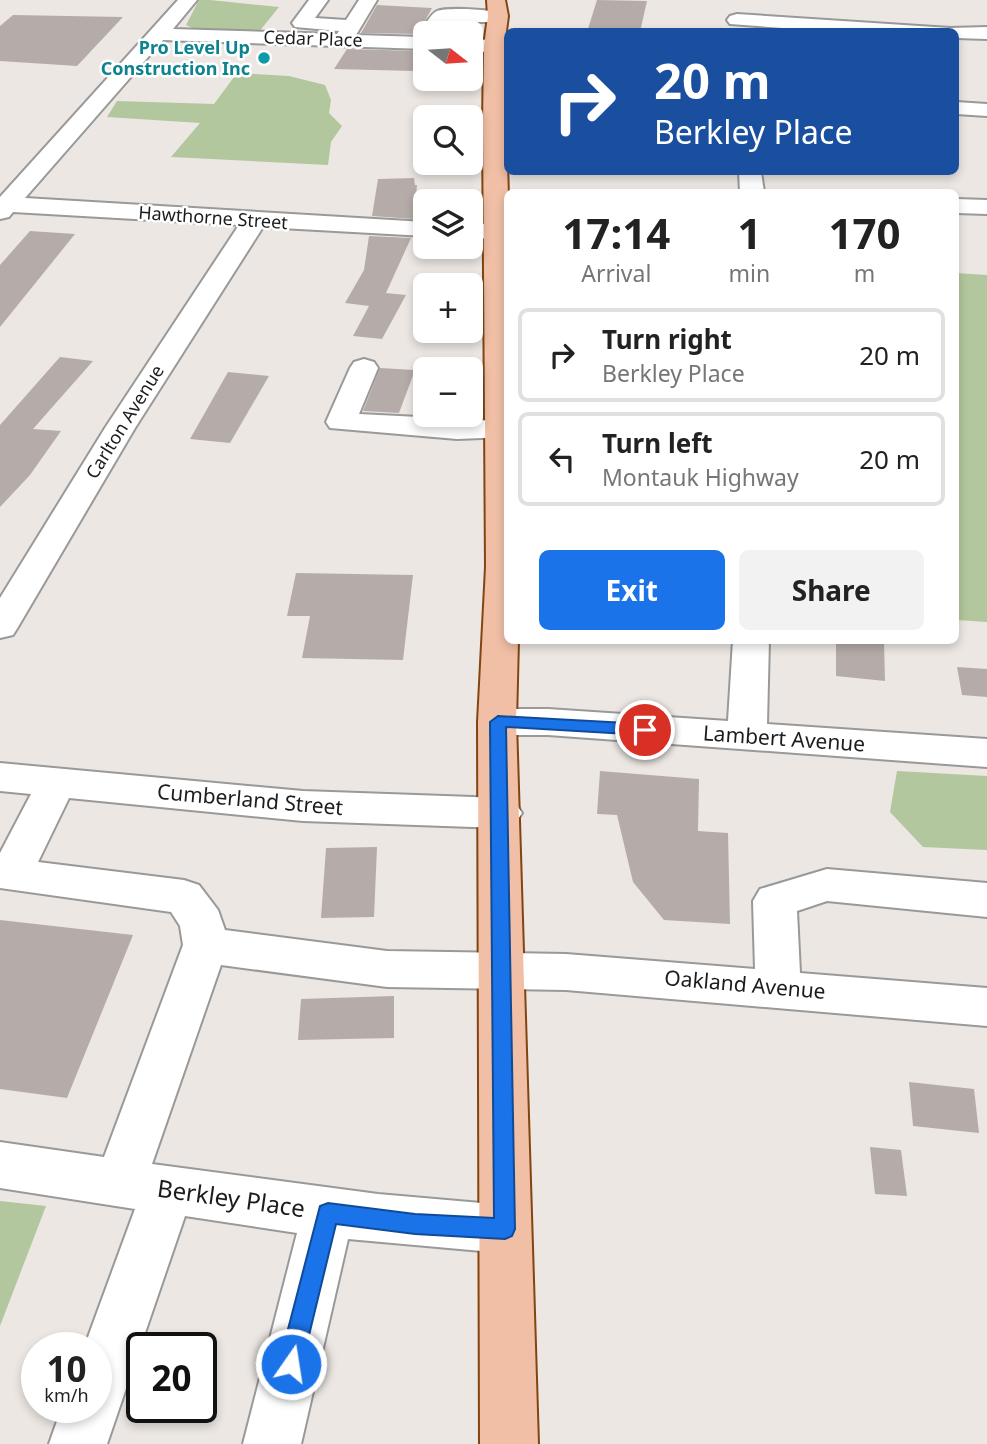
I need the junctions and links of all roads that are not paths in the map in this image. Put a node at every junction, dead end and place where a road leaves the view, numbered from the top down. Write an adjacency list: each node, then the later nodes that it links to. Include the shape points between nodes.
1 (188, 0): 12 (street)
2 (319, 0): 10 (street, via 302,23)
3 (368, 0): 10 (street)
4 (735, 0): 7 (street)
5 (497, 8): 6 (street, via 442,16); 15 (main road)
6 (439, 21)
7 (738, 26): 8 (street)
8 (806, 28)
9 (959, 32): 11 (street)
10 (347, 33): 12 (street, Cedar Place); 13 (street, Cedar Place)
11 (987, 33)
12 (158, 34): 20 (street)
13 (413, 39)
14 (483, 46): 15 (street)
15 (501, 47): 18 (main road)
16 (959, 108): 17 (street)
17 (987, 110)
18 (501, 112): 24 (main road)
19 (959, 206): 21 (street)
20 (3, 207): 22 (street, Hawthorne Street)
21 (987, 207)
22 (254, 221): 23 (street, Hawthorne Street); 30 (street, Carlton Avenue, via 120,428)
23 (413, 228)
24 (491, 232): 25 (main road)
25 (502, 332): 27 (main road)
26 (364, 368): 27 (street, via 341,422)
27 (499, 430): 28 (main road)
28 (504, 544)
29 (504, 589): 32 (main road)
30 (0, 627)
31 (751, 644): 33 (street)
32 (498, 722): 33 (street, Lambert Avenue); 37 (main road)
33 (747, 737): 34 (street, Lambert Avenue)
34 (987, 753)
35 (0, 777): 36 (street, Cumberland Street)
36 (57, 782): 37 (street, Cumberland Street, via 303,806); 39 (street, via 10,875 184,897 202,922)
37 (501, 814): 40 (main road)
38 (987, 900): 41 (street, via 827,885 775,901)
39 (205, 945): 40 (street, Oakland Avenue, via 387,969); 44 (street)
40 (502, 969): 41 (street, Oakland Avenue); 46 (main road)
41 (778, 987): 42 (street, Oakland Avenue)
42 (987, 1007)
43 (0, 1165): 44 (street, Berkley Place)
44 (144, 1186): 45 (street, Berkley Place); 47 (street)
45 (328, 1213): 46 (street, Berkley Place); 50 (street)
46 (505, 1229): 51 (main road)
47 (110, 1332)
48 (85, 1423): 49 (street)
49 (78, 1444)
50 (272, 1444)
51 (509, 1444)

